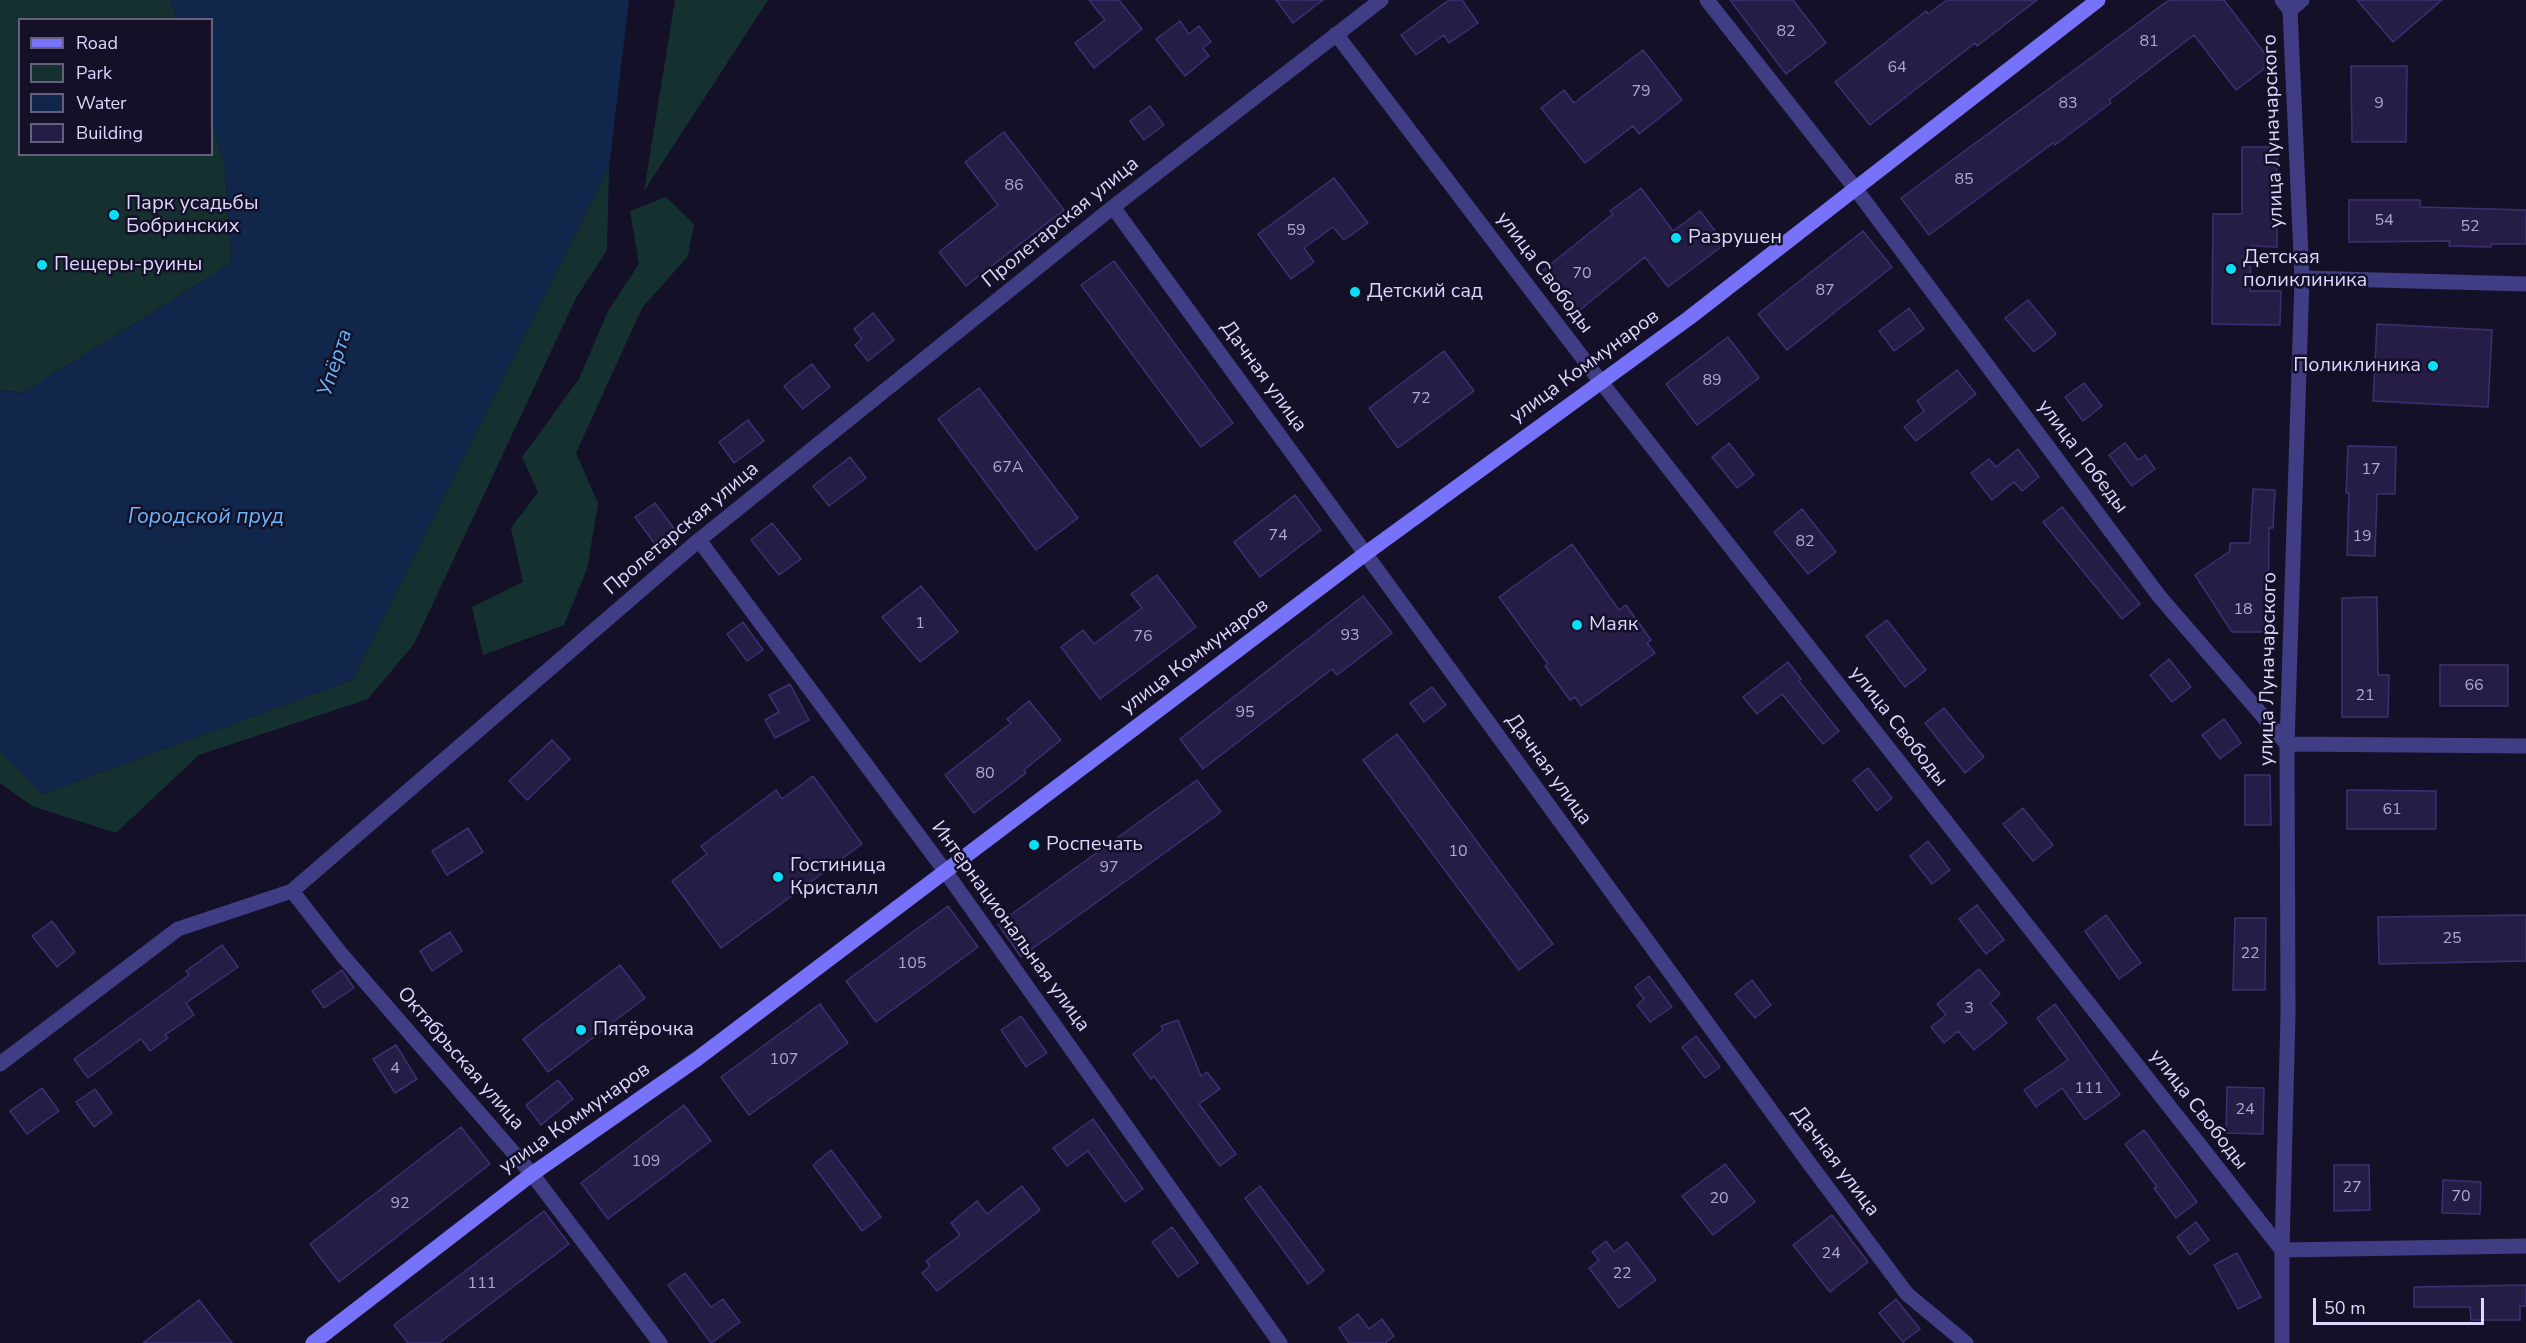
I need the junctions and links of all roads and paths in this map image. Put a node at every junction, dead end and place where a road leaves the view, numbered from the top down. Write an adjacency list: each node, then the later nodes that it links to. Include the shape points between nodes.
1 (1381, 0): 5 (street, Пролетарская улица)
2 (1707, 0): 6 (street, улица Победы)
3 (2098, 0): 6 (main road, улица Коммунаров)
4 (2291, 3): 8 (street, улица Луначарского)
5 (1336, 34): 7 (street, Пролетарская улица); 10 (street, улица Свободы)
6 (1855, 188): 10 (main road, улица Коммунаров); 13 (street, улица Победы, via 2159,596)
7 (1113, 207): 11 (street, Пролетарская улица); 12 (street, Дачная улица)
8 (2302, 278): 9 (street); 13 (street, улица Луначарского)
9 (2526, 284)
10 (1601, 382): 12 (main road, улица Коммунаров); 20 (street, улица Свободы)
11 (699, 540): 15 (street, Интернациональная улица); 16 (street, Пролетарская улица)
12 (1365, 554): 15 (main road, улица Коммунаров); 24 (street, Дачная улица, via 1907,1294)
13 (2287, 744): 14 (street); 20 (street, улица Луначарского, via 2288,1014)
14 (2526, 746)
15 (945, 871): 18 (main road, улица Коммунаров, via 697,1059); 23 (street, Интернациональная улица)
16 (292, 891): 17 (street, Пролетарская улица, via 178,929); 18 (street, Октябрьская улица, via 342,955)
17 (0, 1064)
18 (532, 1174): 21 (main road, улица Коммунаров); 22 (street, Октябрьская улица)
19 (2526, 1246): 20 (street)
20 (2282, 1250): 25 (street, улица Луначарского)
21 (313, 1343)
22 (660, 1343)
23 (1280, 1343)
24 (1966, 1343)
25 (2282, 1343)

